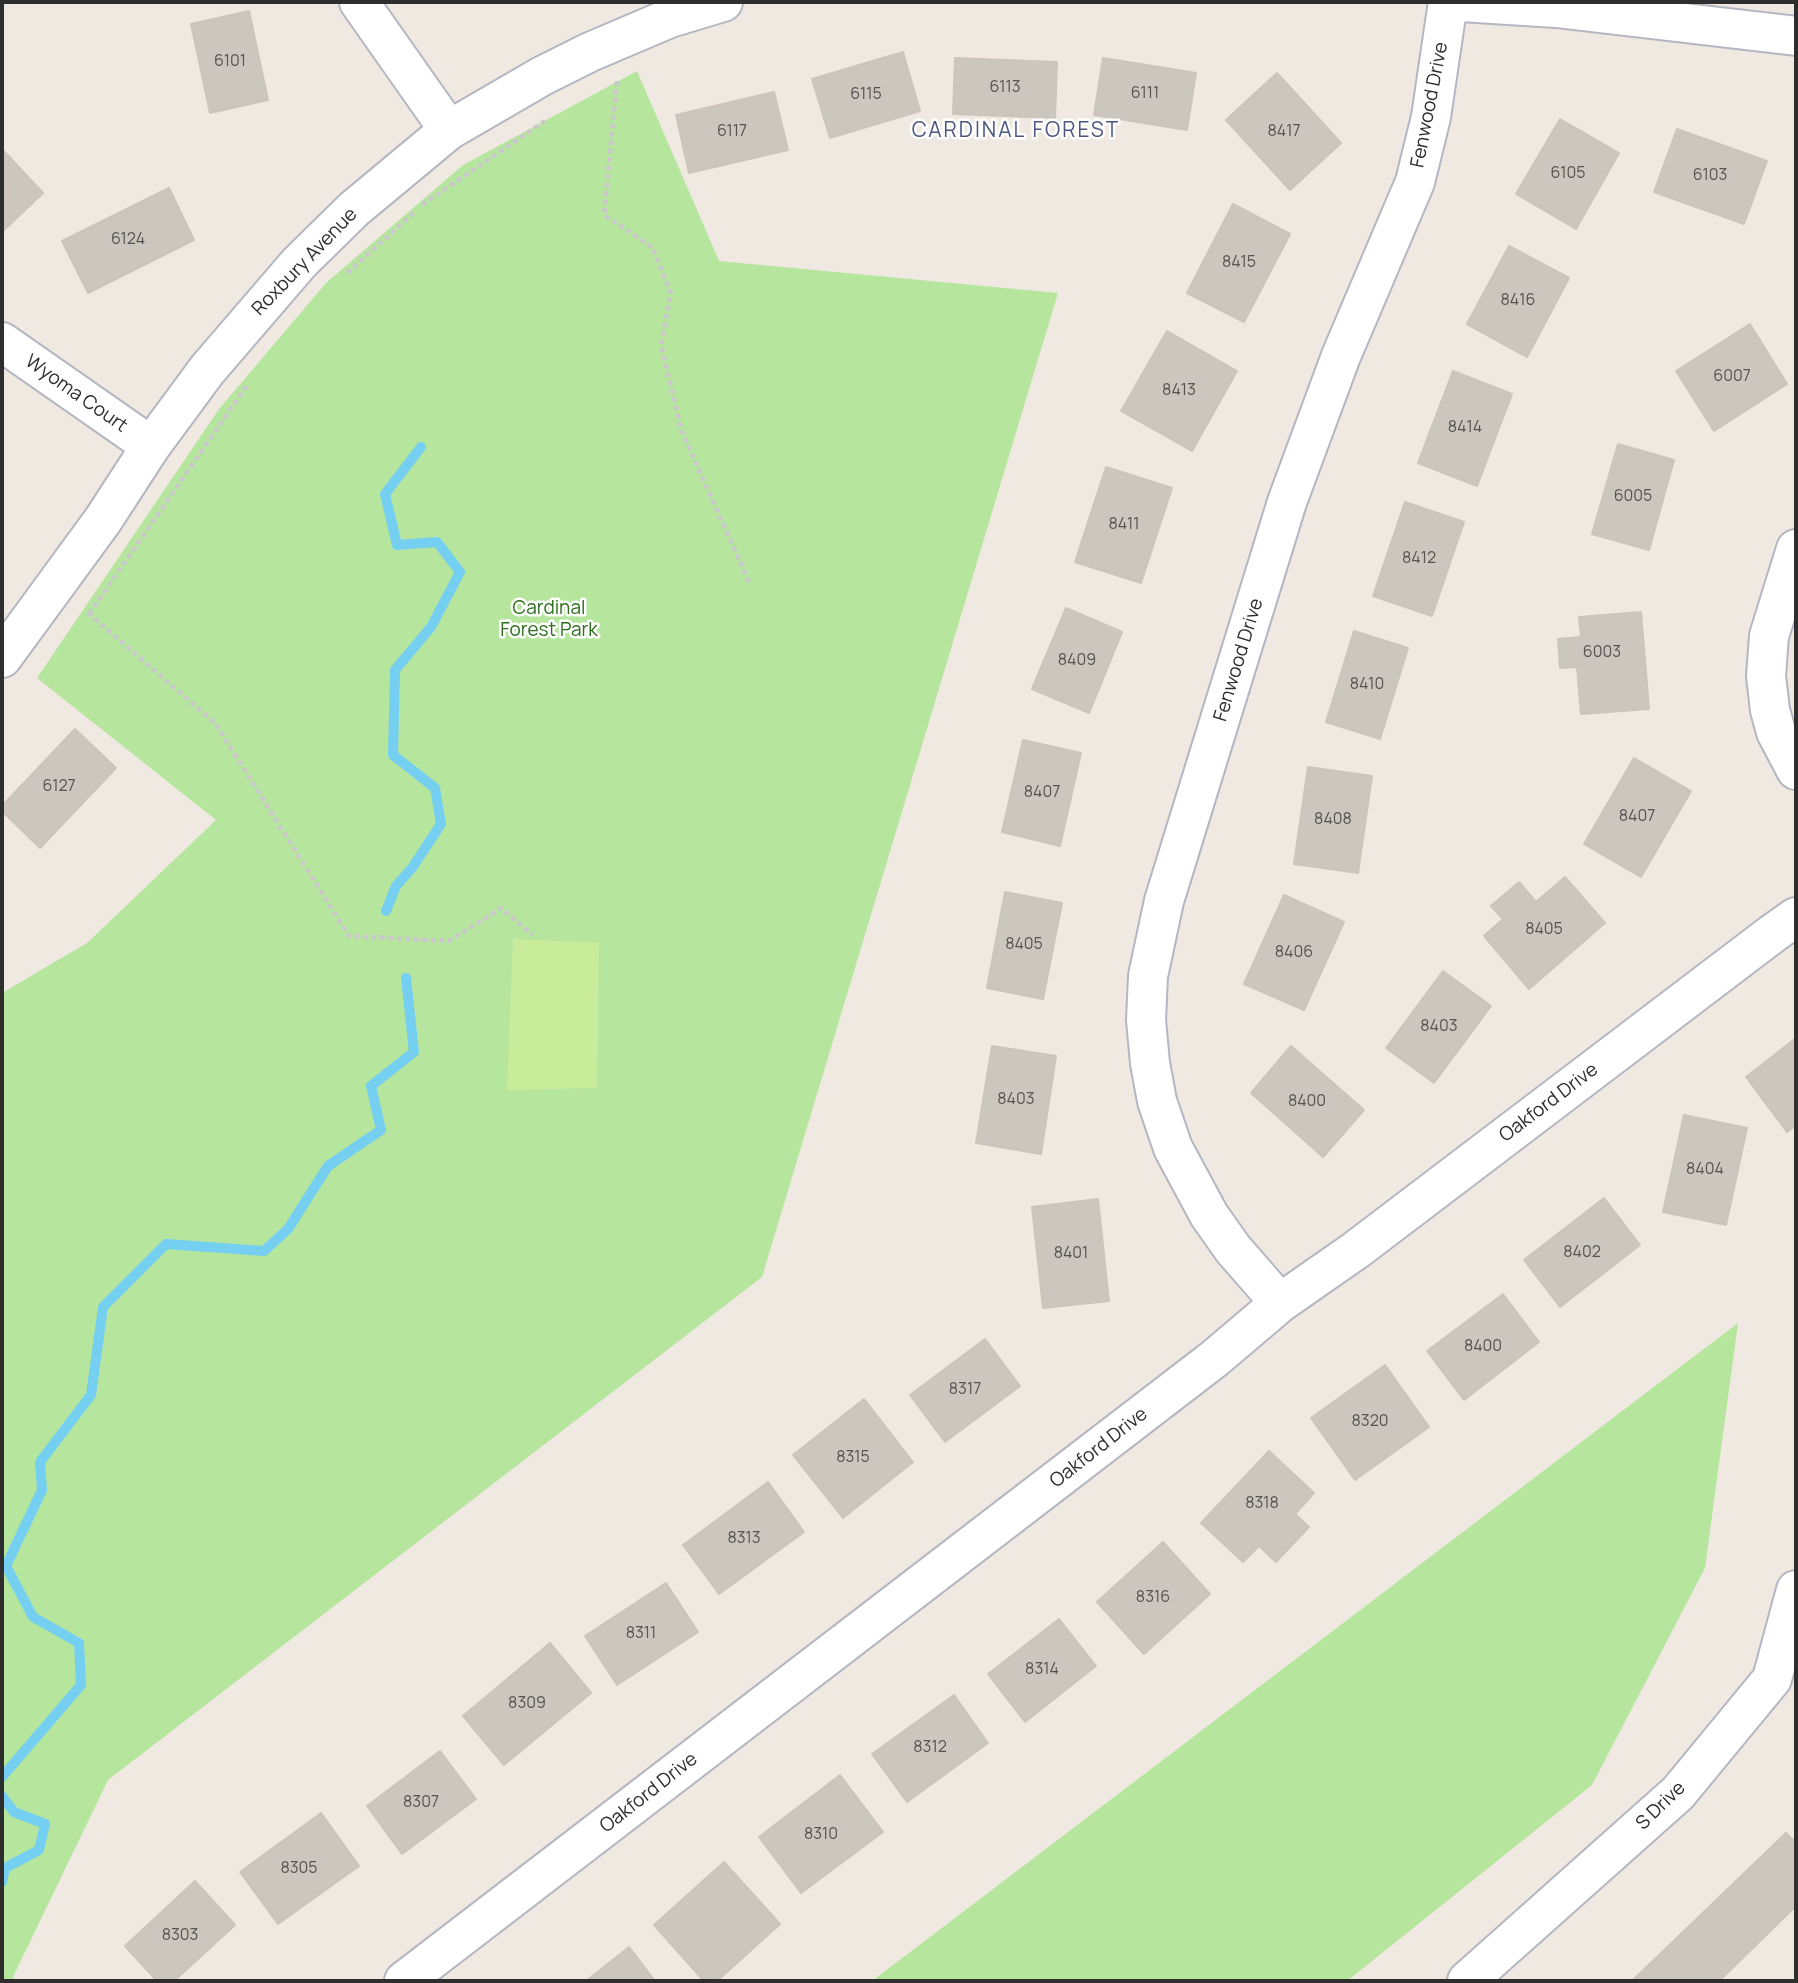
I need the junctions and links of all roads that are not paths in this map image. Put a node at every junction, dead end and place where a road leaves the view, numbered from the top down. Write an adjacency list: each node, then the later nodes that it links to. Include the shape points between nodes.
1 (359, 2): 6 (street)
2 (723, 2): 6 (street, Roxbury Avenue, via 670,18 590,52)
3 (1448, 2): 13 (street, Fenwood Drive, via 1431,117 1415,182 1341,356 1287,502 1164,901 1148,976 1150,1063 1173,1148 1209,1215)
4 (1461, 2): 5 (street, via 1556,8)
5 (1796, 36)
6 (449, 131): 8 (street, Roxbury Avenue, via 354,209 299,263 207,370)
7 (2, 342): 8 (street, Wyoma Court)
8 (151, 446): 10 (street, Roxbury Avenue)
9 (1796, 549): 11 (street, via 1769,636 1766,676 1776,732)
10 (2, 658)
11 (1796, 771)
12 (1796, 917): 13 (street, Oakford Drive)
13 (1280, 1303): 15 (street, Oakford Drive)
14 (1796, 1590): 16 (street, S Drive, via 1772,1679 1678,1793)
15 (404, 1981)
16 (1468, 1981)

